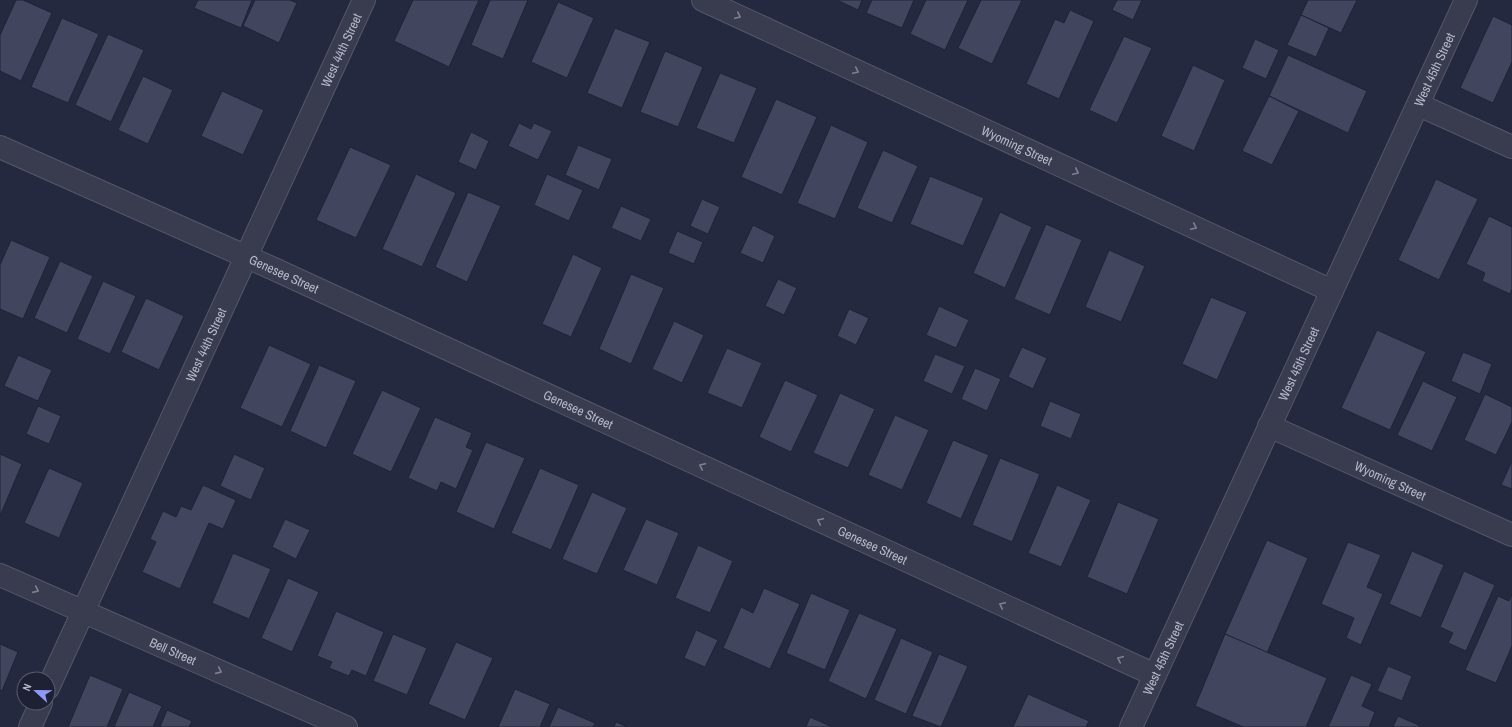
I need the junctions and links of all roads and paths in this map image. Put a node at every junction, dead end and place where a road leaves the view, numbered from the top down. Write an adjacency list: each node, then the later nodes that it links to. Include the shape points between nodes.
1 (364, 0): 7 (street, West 44th Street)
2 (703, 0): 8 (street, Wyoming Street, one-way to 8)
3 (1466, 0): 4 (street, West 45th Street)
4 (1419, 105): 6 (street); 8 (street, West 45th Street)
5 (0, 147): 7 (street, Genesee Street)
6 (1512, 147)
7 (246, 256): 12 (street, West 44th Street); 14 (street, Genesee Street, one-way to 7)
8 (1332, 290): 9 (street, West 45th Street)
9 (1269, 426): 10 (street, Wyoming Street); 14 (street, West 45th Street)
10 (1512, 535)
11 (0, 575): 12 (street, Bell Street, one-way to 12)
12 (84, 612): 13 (street, West 44th Street); 18 (street, Bell Street, one-way to 18)
13 (56, 671)
14 (1155, 675): 16 (street, West 45th Street)
15 (37, 711): 17 (street)
16 (1137, 725)
17 (30, 727)
18 (346, 727)

